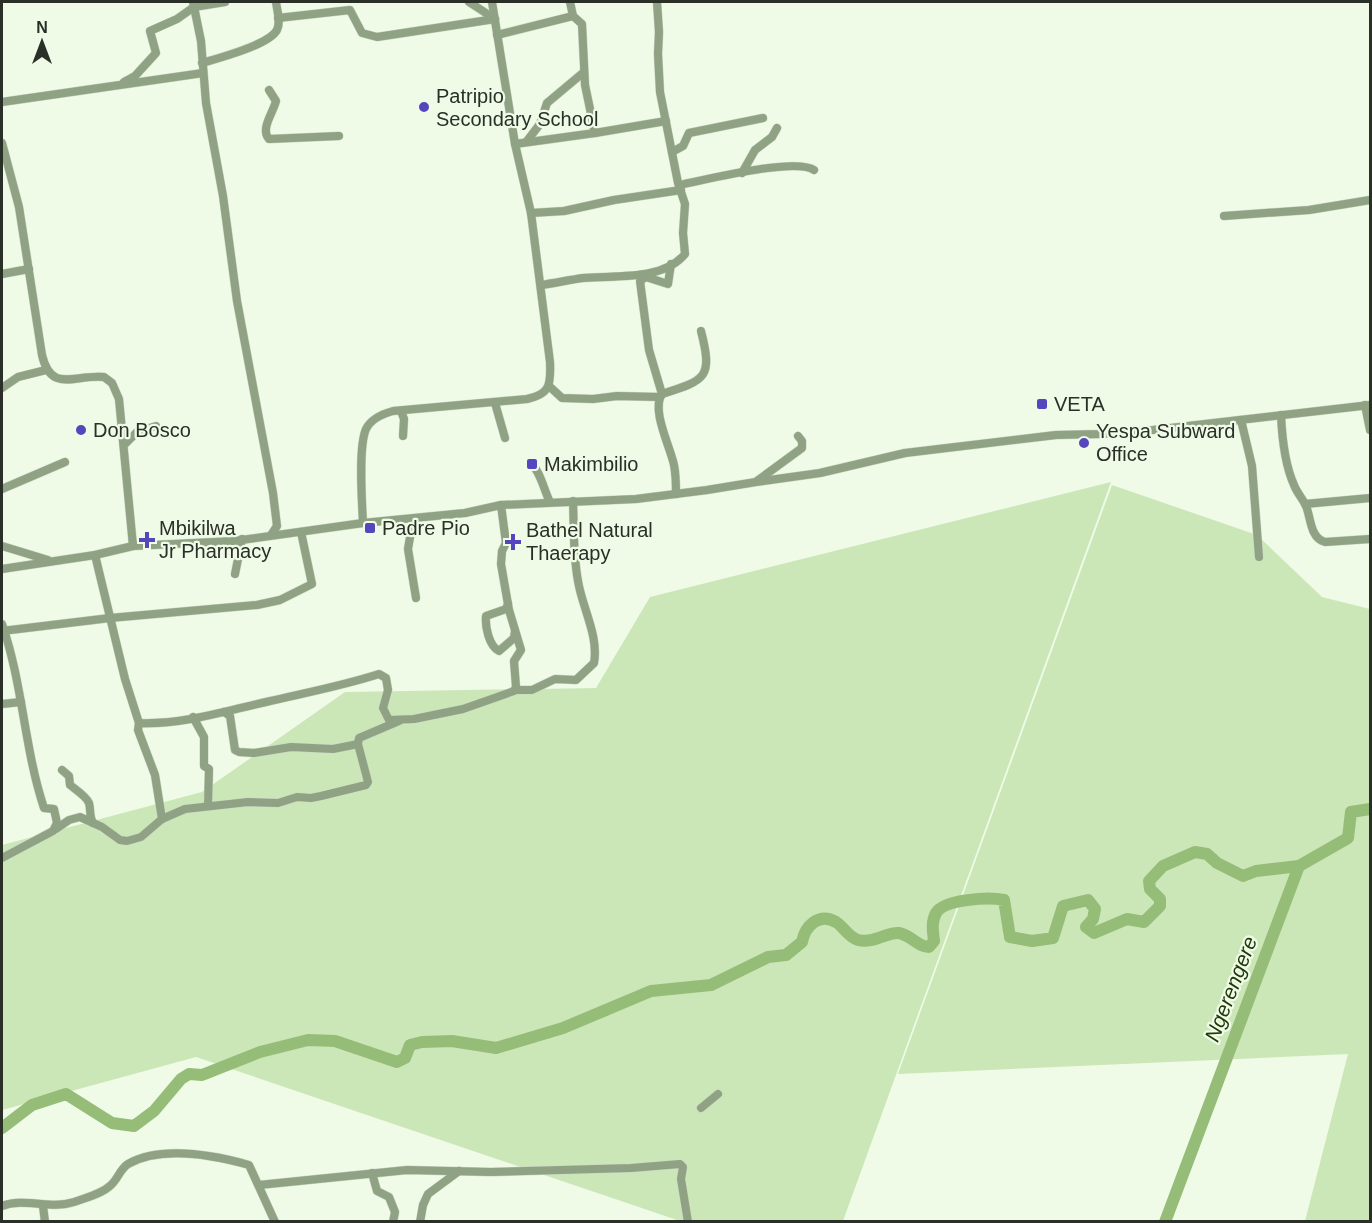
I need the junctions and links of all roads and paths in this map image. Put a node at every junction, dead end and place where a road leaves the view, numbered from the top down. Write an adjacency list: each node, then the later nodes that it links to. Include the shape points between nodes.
1 (225, 2): 7 (street)
2 (276, 2): 10 (street)
3 (469, 2): 11 (street)
4 (492, 2): 11 (street)
5 (570, 2): 9 (street)
6 (657, 2): 20 (street, via 659,87)
7 (194, 4): 13 (street); 16 (street, via 177,20 150,31 156,53)
8 (349, 6): 10 (street); 11 (street, via 362,33 377,37)
9 (573, 16): 12 (street); 14 (street, via 582,24)
10 (278, 18): 13 (street, via 277,30 269,38)
11 (495, 19): 12 (street)
12 (496, 34): 26 (street)
13 (202, 63): 15 (street)
14 (584, 72): 22 (street); 24 (street, via 549,101)
15 (203, 73): 16 (street); 67 (street, via 240,320 271,483 277,526)
16 (119, 85): 18 (street)
17 (269, 90): 23 (street, via 276,101 265,129 269,139)
18 (2, 103)
19 (763, 118): 27 (street, via 689,133 683,146)
20 (666, 120): 22 (street); 27 (street)
21 (777, 128): 29 (street, via 755,150)
22 (595, 133): 24 (street)
23 (339, 136)
24 (528, 141): 26 (street)
25 (2, 143): 35 (street, via 19,207)
26 (515, 144): 32 (street)
27 (672, 152): 30 (street)
28 (814, 170): 29 (street, via 808,165)
29 (742, 173): 30 (street)
30 (680, 188): 32 (street, via 564,211); 34 (street, via 686,210 686,254)
31 (1371, 200): 33 (street, via 1309,210)
32 (531, 213): 37 (street)
33 (1224, 216)
34 (671, 264): 37 (street, via 655,272); 42 (street, via 668,284 646,278 640,281 649,350)
35 (29, 269): 36 (street); 39 (street)
36 (2, 274)
37 (541, 285): 40 (street)
38 (701, 331): 42 (street, via 707,355 704,373 696,383)
39 (46, 370): 41 (street, via 18,377); 53 (street, via 56,379 99,376 112,383 119,399)
40 (549, 386): 42 (street, via 562,398); 43 (street, via 534,398)
41 (2, 388)
42 (661, 396): 58 (street, via 658,404 675,469)
43 (495, 403): 45 (street); 52 (street)
44 (1368, 405): 46 (street); 49 (street)
45 (401, 411): 51 (street); 65 (street, via 386,413 365,431)
46 (1281, 415): 47 (street); 62 (street, via 1293,484)
47 (1241, 420): 56 (street, via 1056,435 905,453 820,473); 73 (street, via 1252,466)
48 (156, 426): 53 (street, via 137,432)
49 (1371, 430)
50 (798, 435): 56 (street, via 802,448)
51 (403, 436)
52 (505, 438)
53 (124, 445): 71 (street)
54 (65, 462): 57 (street)
55 (530, 463): 61 (street, via 538,471)
56 (756, 482): 58 (street)
57 (2, 489)
58 (675, 494): 60 (street)
59 (1371, 498): 62 (street)
60 (573, 501): 61 (street); 82 (street, via 578,581 593,639 594,663 577,679 555,679 532,690)
61 (550, 502): 63 (street)
62 (1305, 504): 69 (street, via 1320,541)
63 (501, 505): 64 (street); 78 (street, via 506,543 501,564)
64 (413, 519): 65 (street); 77 (street, via 408,549)
65 (363, 523): 66 (street)
66 (301, 532): 67 (street); 79 (street, via 312,584 284,598 257,605)
67 (271, 535): 68 (street)
68 (242, 539): 71 (street); 76 (street)
69 (1371, 539)
70 (2, 546): 74 (street)
71 (133, 546): 72 (street)
72 (95, 555): 74 (street); 79 (street)
73 (1259, 557)
74 (52, 561): 75 (street)
75 (2, 569)
76 (235, 574)
77 (416, 598)
78 (508, 602): 81 (street); 81 (street, via 506,609 486,616 495,649 501,651)
79 (110, 618): 80 (street); 88 (street)
80 (2, 629): 83 (street)
81 (515, 630): 82 (street, via 521,650 514,661)
82 (515, 690): 87 (street, via 463,709)
83 (21, 702): 84 (street); 94 (street, via 35,778 44,808 54,809)
84 (2, 704)
85 (224, 712): 86 (street); 87 (street, via 382,674 388,690 383,708 389,720); 89 (street, via 230,716 231,735 239,752 291,747 333,749)
86 (193, 717): 88 (street); 91 (street, via 204,737 204,766 209,770)
87 (400, 721): 89 (street, via 361,736)
88 (139, 723): 92 (street, via 142,744 155,775)
89 (358, 744): 91 (street, via 366,785 278,803)
90 (62, 770): 93 (street, via 69,776 70,785 87,798)
91 (208, 806): 92 (street, via 185,809)
92 (162, 819): 93 (street, via 141,837 127,841)
93 (93, 823): 94 (street, via 78,817)
94 (56, 829): 95 (street)
95 (2, 858)
96 (718, 1094): 97 (street)
97 (701, 1108)
98 (459, 1171): 99 (street); 106 (street, via 430,1191); 107 (street, via 680,1164)
99 (372, 1173): 100 (street); 105 (street, via 377,1191 389,1197 395,1212)
100 (259, 1185): 102 (street, via 249,1165 168,1154 126,1165 111,1185 99,1192 66,1204); 104 (street)
101 (2, 1206): 102 (street, via 21,1202)
102 (43, 1206): 103 (street)
103 (45, 1221)
104 (275, 1221)
105 (393, 1221)
106 (420, 1221)
107 (688, 1221)

